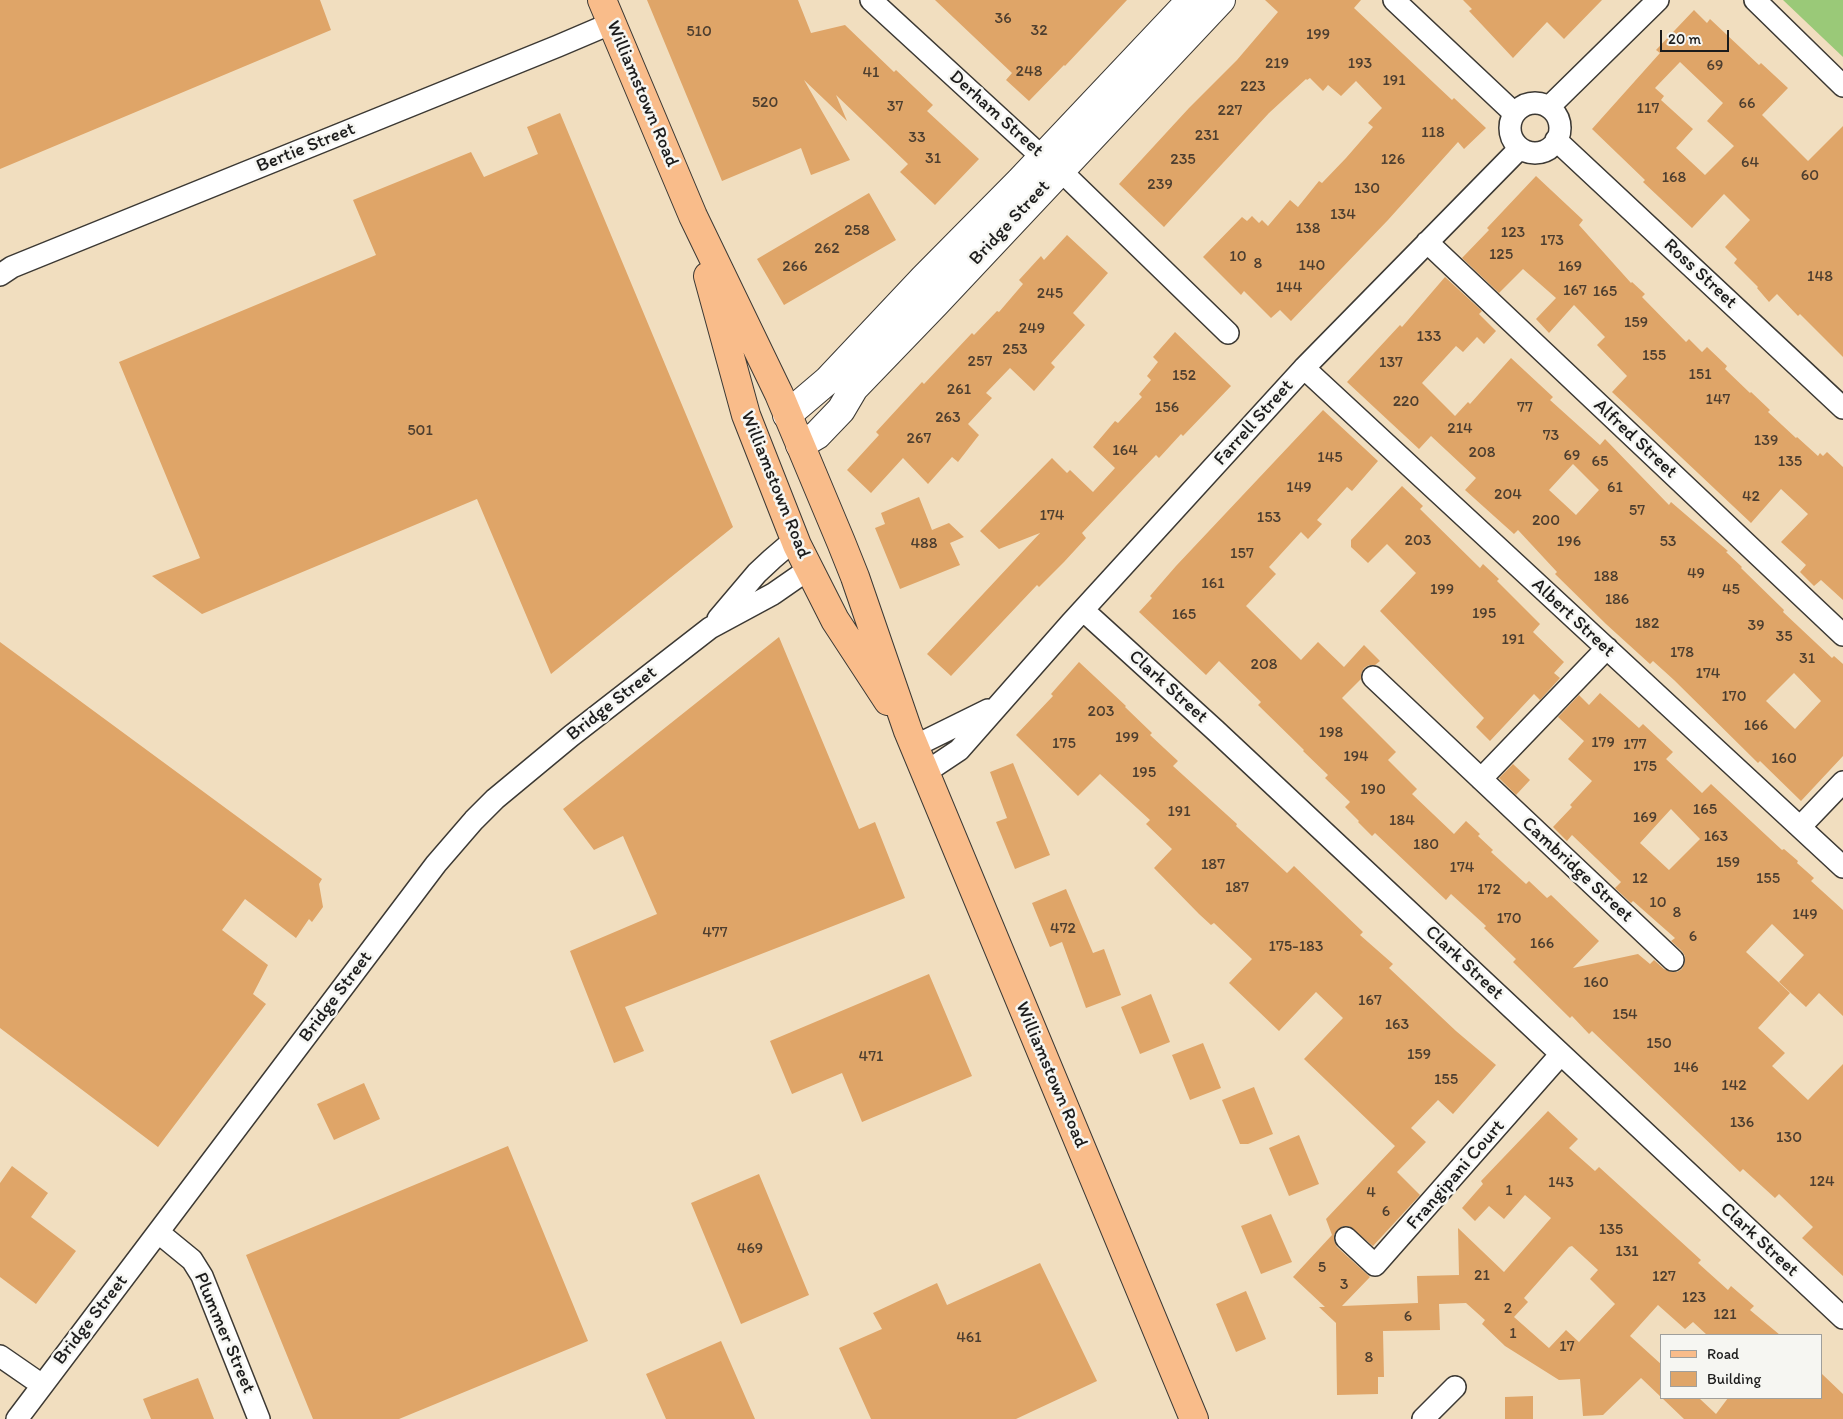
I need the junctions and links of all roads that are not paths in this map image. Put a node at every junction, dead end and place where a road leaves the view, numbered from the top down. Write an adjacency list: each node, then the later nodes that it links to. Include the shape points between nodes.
1 (871, 0): 13 (street, Derham Street)
2 (1191, 0): 13 (street, Bridge Street)
3 (1221, 0): 13 (street, Bridge Street)
4 (1394, 0): 10 (street)
5 (1658, 0): 9 (street)
6 (1755, 0): 8 (street)
7 (607, 12): 14 (main road, Williamstown Road); 16 (street, Bertie Street, via 563,44)
8 (1843, 86)
9 (1548, 107): 10 (street, via 1534,102); 11 (street, via 1560,126)
10 (1514, 113): 12 (street, via 1510,128 1514,143)
11 (1556, 140): 12 (street, via 1544,151 1536,153); 19 (street, Ross Street)
12 (1520, 148): 15 (street, Farrell Street)
13 (1051, 163): 17 (street, Derham Street); 20 (street, Bridge Street, via 828,381); 21 (street, Bridge Street, via 935,304 854,388 841,410 817,435)
14 (693, 216): 20 (main road, Williamstown Road); 22 (main road, Williamstown Road, via 736,382)
15 (1427, 242): 18 (street, Farrell Street); 27 (street, Alfred Street)
16 (0, 275)
17 (1228, 333)
18 (1304, 368): 25 (street, Farrell Street); 28 (street, Albert Street)
19 (1843, 408)
20 (787, 415): 21 (main road, Williamstown Road); 22 (main road)
21 (800, 444): 22 (main road); 23 (main road, Williamstown Road)
22 (758, 446): 24 (main road, Williamstown Road)
23 (841, 544): 24 (main road); 31 (main road, Williamstown Road)
24 (803, 557): 26 (street, Bridge Street, via 772,594); 26 (street, Bridge Street, via 786,547 757,573); 31 (main road, Williamstown Road, via 846,639)
25 (1083, 610): 30 (street, Farrell Street); 38 (street, Clark Street)
26 (710, 628): 39 (street, Bridge Street, via 556,748 474,820 436,864)
27 (1843, 635)
28 (1607, 648): 33 (street); 35 (street, Albert Street)
29 (1373, 677): 33 (street, Cambridge Street)
30 (997, 705): 31 (street, Farrell Street); 32 (street, Farrell Street, via 959,750)
31 (912, 739): 32 (main road, Williamstown Road)
32 (926, 772): 47 (main road, Williamstown Road)
33 (1481, 779): 37 (street, Cambridge Street)
34 (1843, 782): 35 (street)
35 (1801, 826): 36 (street, Albert Street)
36 (1843, 866)
37 (1673, 960)
38 (1562, 1054): 40 (street, Frangipani Court, via 1375,1265); 41 (street, Clark Street)
39 (159, 1233): 43 (street, Bridge Street); 46 (street, Plummer Street, via 192,1260 202,1276)
40 (1346, 1238)
41 (1843, 1317)
42 (0, 1356): 43 (street)
43 (42, 1384): 45 (street, Bridge Street)
44 (1455, 1387): 48 (street)
45 (17, 1419)
46 (260, 1419)
47 (1194, 1419)
48 (1423, 1419)

